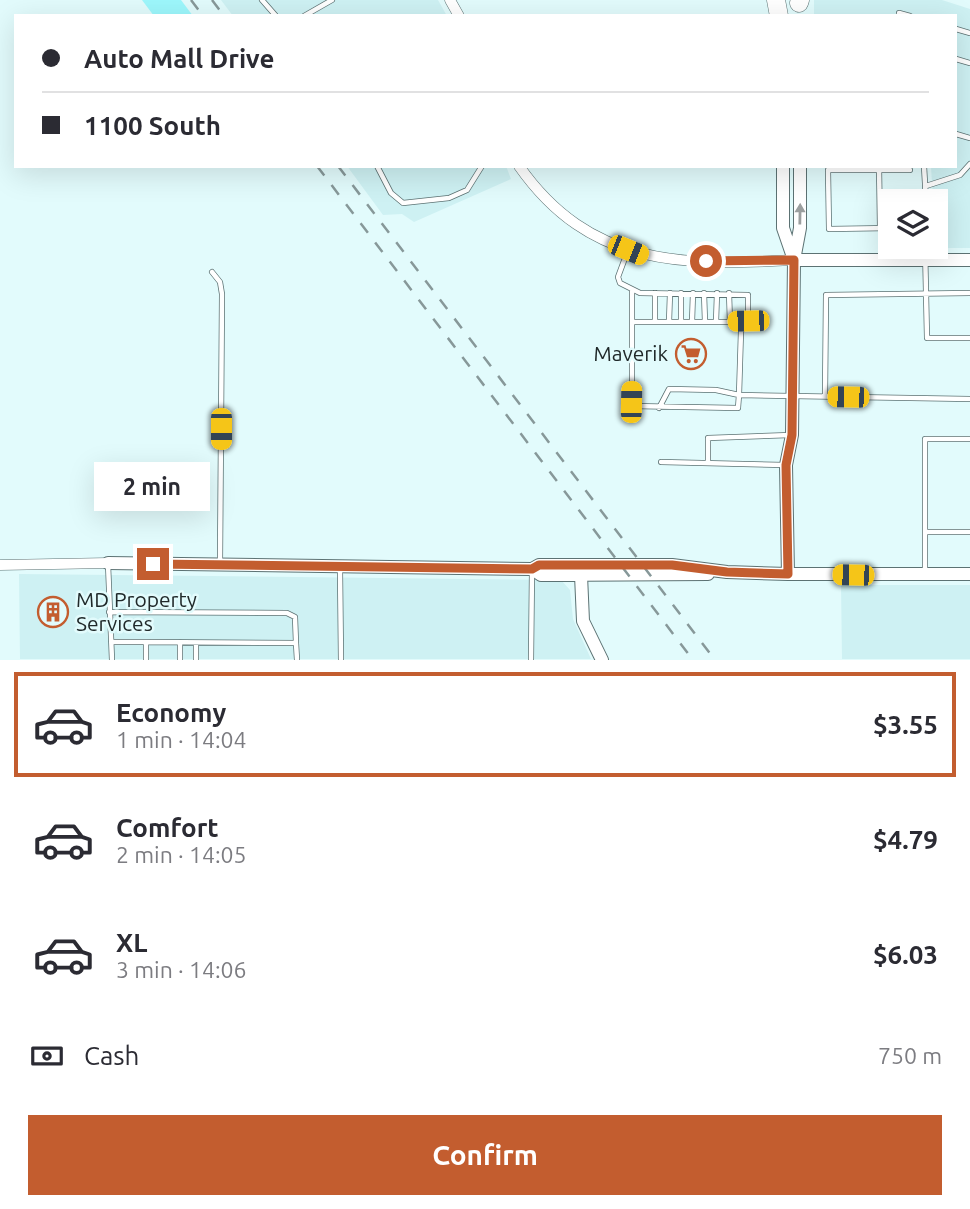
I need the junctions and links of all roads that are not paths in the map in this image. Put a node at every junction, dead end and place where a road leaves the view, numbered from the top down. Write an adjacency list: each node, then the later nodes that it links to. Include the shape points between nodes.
1 (262, 0): 3 (lane)
2 (332, 0): 4 (lane)
3 (274, 14)
4 (308, 14)
5 (970, 164): 14 (lane, via 960,175)
6 (378, 168): 7 (lane, via 391,193 403,203 449,198 467,190)
7 (478, 168)
8 (520, 168): 17 (street, via 538,193 589,234)
9 (783, 168): 21 (street, via 783,228)
10 (800, 168): 21 (street, one-way to 10, via 800,228)
11 (879, 168): 13 (lane); 15 (lane); 16 (lane, via 828,170 829,229)
12 (924, 168): 14 (lane)
13 (910, 170)
14 (926, 186)
15 (879, 189)
16 (878, 228)
17 (628, 250): 21 (street, via 644,257 680,261); 24 (lane, via 618,277)
18 (878, 256): 21 (street)
19 (948, 257): 22 (street)
20 (925, 259): 32 (lane)
21 (794, 260): 45 (street)
22 (970, 260)
23 (212, 272): 58 (lane, via 222,294)
24 (632, 290): 25 (lane); 40 (lane)
25 (655, 293): 26 (lane); 34 (lane)
26 (670, 293): 27 (lane); 41 (lane)
27 (681, 293): 28 (lane); 35 (lane)
28 (693, 293): 29 (lane); 36 (lane)
29 (704, 293): 30 (lane); 37 (lane)
30 (717, 293): 31 (lane); 38 (lane)
31 (729, 293): 39 (lane, via 748,295); 42 (lane)
32 (926, 293): 33 (lane); 43 (lane, via 927,338); 46 (lane, via 826,295)
33 (970, 293)
34 (655, 321): 40 (lane); 41 (lane)
35 (681, 321): 36 (lane); 41 (lane)
36 (692, 321): 37 (lane)
37 (705, 321): 38 (lane)
38 (716, 321): 42 (lane)
39 (748, 321): 42 (lane); 44 (lane, via 741,331)
40 (632, 322): 48 (lane, via 632,406)
41 (670, 322)
42 (730, 322)
43 (970, 338)
44 (739, 395): 45 (lane); 48 (lane, via 669,389); 48 (lane, via 738,408)
45 (792, 395): 46 (lane); 49 (street)
46 (825, 396): 47 (lane)
47 (970, 398)
48 (659, 408)
49 (792, 435): 52 (lane, via 708,438); 53 (street)
50 (970, 439): 54 (lane, via 925,439)
51 (661, 462): 52 (lane)
52 (708, 462): 53 (lane)
53 (786, 465): 62 (street)
54 (925, 532): 55 (lane); 65 (lane)
55 (970, 532)
56 (108, 564): 57 (street); 58 (street); 66 (lane)
57 (0, 565)
58 (220, 565): 59 (street)
59 (340, 566): 60 (street); 77 (lane)
60 (532, 569): 61 (street, via 539,565 617,564); 64 (street, via 541,575); 78 (lane)
61 (727, 572): 62 (street); 64 (street)
62 (788, 574): 65 (street)
63 (970, 574): 65 (street)
64 (580, 575): 79 (street, via 583,621)
65 (925, 575)
66 (109, 612): 67 (lane); 71 (lane, via 287,613 295,617)
67 (112, 642): 68 (lane); 72 (lane)
68 (146, 642): 69 (lane); 73 (lane)
69 (180, 642): 70 (lane); 74 (lane)
70 (196, 643): 71 (lane); 75 (lane)
71 (296, 643): 76 (lane)
72 (112, 660)
73 (146, 660)
74 (180, 660)
75 (197, 660)
76 (297, 660)
77 (341, 660)
78 (531, 660)
79 (602, 660)

